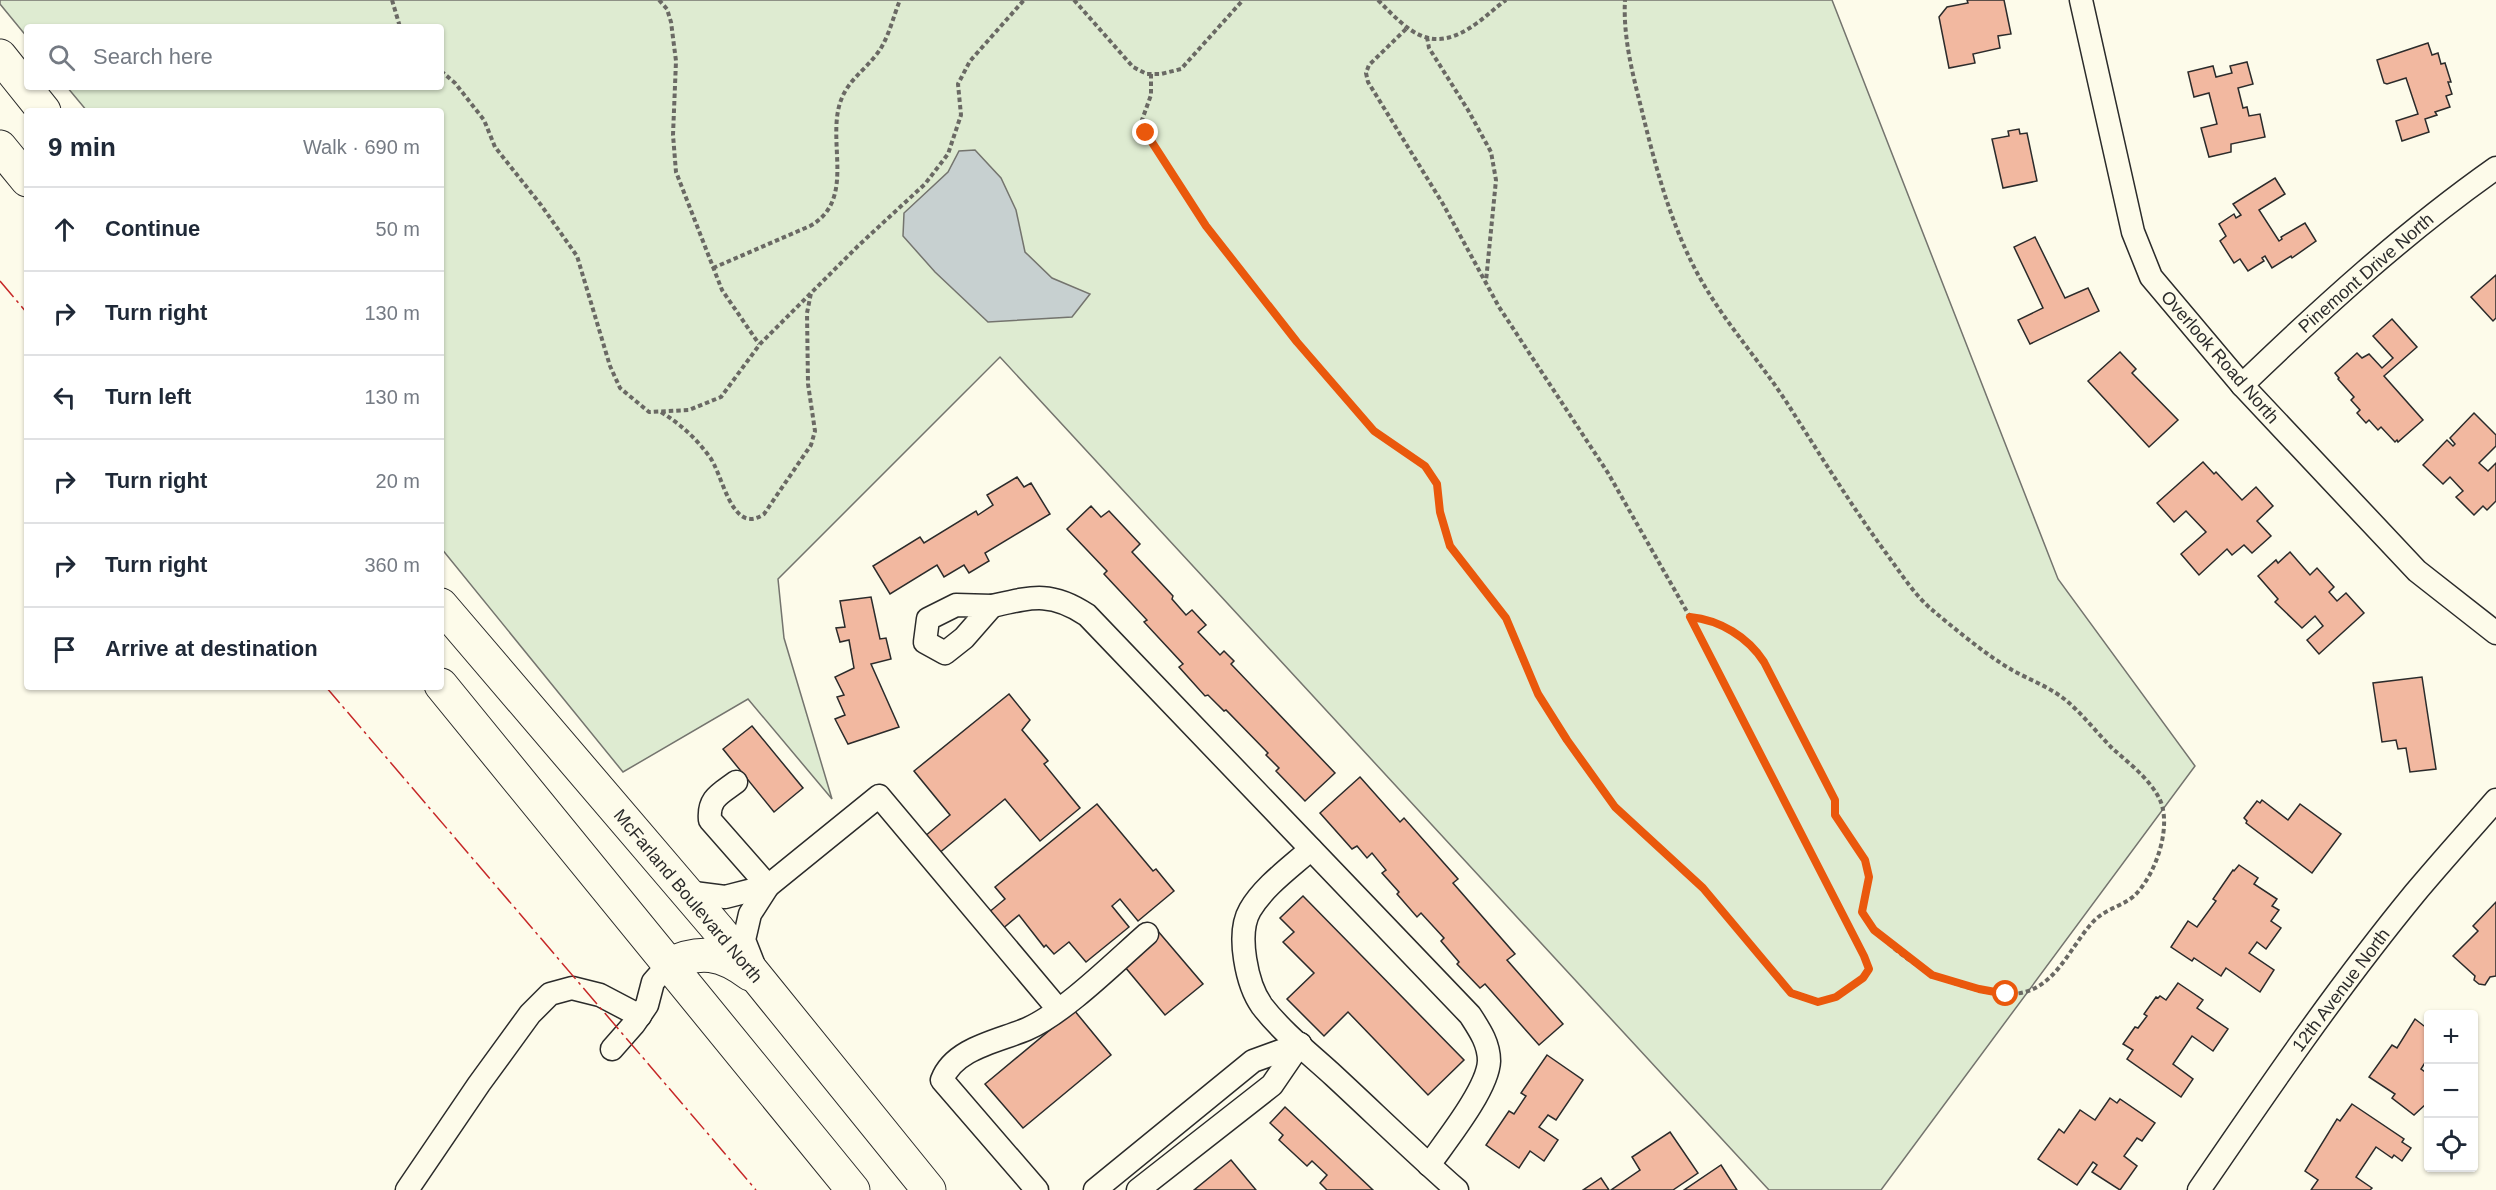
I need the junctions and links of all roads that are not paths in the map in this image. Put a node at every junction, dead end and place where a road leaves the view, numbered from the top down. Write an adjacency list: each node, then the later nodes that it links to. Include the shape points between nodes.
1 (2081, 0): 9 (street, Overlook Road North, via 2133,232 2151,277)
2 (0, 56): 3 (highway)
3 (24, 86)
4 (27, 90): 5 (highway)
5 (42, 108)
6 (0, 147): 8 (highway)
7 (2496, 168): 9 (street, Pinemont Drive North, via 2354,280)
8 (24, 176)
9 (2242, 385): 12 (street, Overlook Road North, via 2416,571)
10 (992, 606): 16 (street, via 1045,598 1068,602 1087,615)
11 (444, 609): 18 (highway, McFarland Boulevard North)
12 (2496, 633)
13 (444, 689): 20 (highway)
14 (736, 782): 17 (street, via 713,799 710,820)
15 (2496, 800): 34 (street, 12th Avenue North, via 2415,893 2338,993)
16 (1311, 849): 24 (street, via 1249,911 1243,937 1252,985 1262,1005); 26 (street, via 1470,1015 1484,1036 1489,1062 1482,1084)
17 (768, 886): 18 (street, via 725,897); 21 (street, via 750,914 744,940); 22 (street, via 879,796)
18 (686, 892): 21 (highway, McFarland Boulevard North)
19 (1147, 934): 22 (street)
20 (668, 965): 21 (highway, via 685,956 711,955 737,964); 23 (street, via 653,982); 28 (highway)
21 (761, 982): 29 (highway, McFarland Boulevard North)
22 (1058, 1009): 30 (street, via 1029,1029 992,1041 961,1058 946,1070 942,1080)
23 (640, 1016): 25 (street); 27 (street, via 600,995 572,988 550,994 530,1014)
24 (1300, 1044): 26 (street); 31 (street, via 1253,1061); 32 (street, via 1272,1085)
25 (612, 1049)
26 (1429, 1165): 33 (street)
27 (407, 1190)
28 (853, 1190)
29 (929, 1190)
30 (1037, 1190)
31 (1095, 1190)
32 (1138, 1190)
33 (1457, 1190)
34 (2199, 1190)

